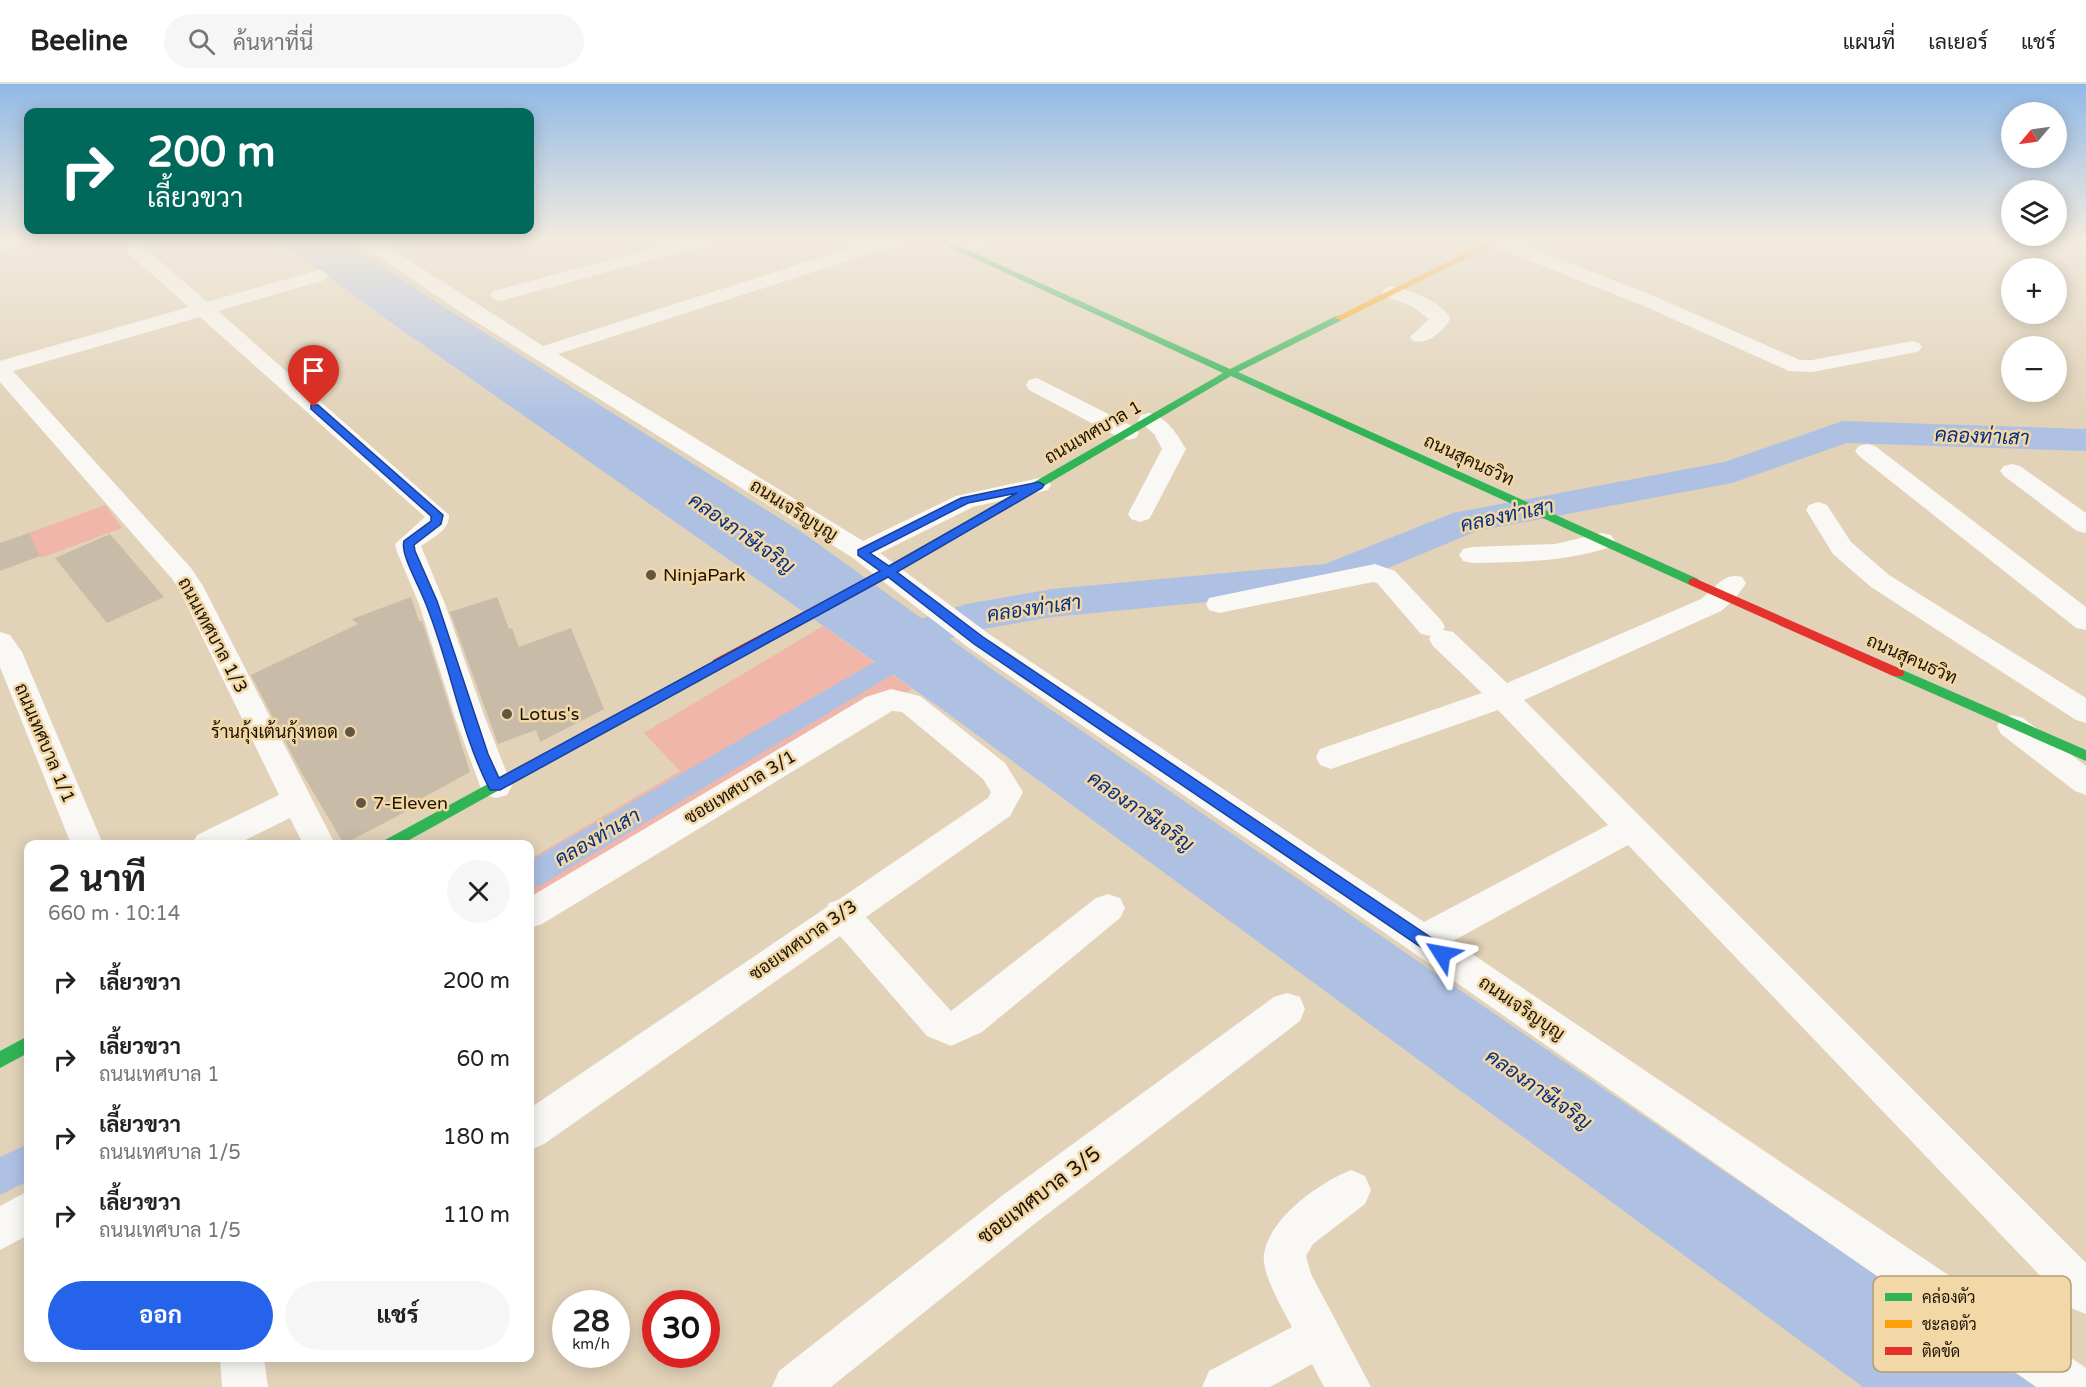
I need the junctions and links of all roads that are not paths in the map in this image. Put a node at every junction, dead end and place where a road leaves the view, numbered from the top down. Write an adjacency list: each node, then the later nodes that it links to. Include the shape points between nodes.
1 (193, 300): 10 (street)
2 (239, 300): 10 (street)
3 (458, 300): 14 (street, ถนนเจริญบุญ)
4 (707, 300): 14 (street)
5 (1072, 300): 18 (main road, ถนนสุคนธวิท)
6 (1105, 300): 11 (main road)
7 (1376, 300): 16 (main road, ถนนเทศบาล 1)
8 (1412, 300): 12 (street, via 1440,317)
9 (1646, 300): 13 (street, via 1797,366)
10 (205, 310): 17 (street); 48 (street, via 437,515 437,522 408,544 409,551 431,601)
11 (1165, 327)
12 (1420, 337)
13 (1912, 347)
14 (541, 353): 34 (street, ถนนเจริญบุญ)
15 (1226, 354): 16 (main road)
16 (1247, 363): 18 (main road, ถนนเทศบาล 1); 19 (main road)
17 (0, 368): 49 (street, ถนนเทศบาล 1/3, via 182,574)
18 (1232, 371): 21 (main road, ถนนเทศบาล 1); 25 (main road, ถนนสุคนธวิท)
19 (1268, 373)
20 (1037, 385): 23 (street)
21 (1149, 420): 23 (main road, ถนนเทศบาล 1); 30 (street, via 1163,430 1174,449)
22 (1385, 427): 24 (main road, ถนนสุคนธวิท)
23 (1128, 433): 28 (main road, ถนนเทศบาล 1)
24 (1407, 437): 25 (main road); 32 (main road, ถนนสุคนธวิท, via 1525,490)
25 (1395, 446): 32 (main road, ถนนสุคนธวิท, via 1572,527)
26 (1867, 451): 38 (street)
27 (2012, 471): 31 (street)
28 (1039, 485): 34 (street, via 965,501); 48 (main road, ถนนเทศบาล 1)
29 (1818, 510): 41 (street, via 1842,548 1880,581)
30 (1140, 514)
31 (2086, 525)
32 (1595, 530): 33 (main road, ถนนสุคนธวิท); 35 (street, via 1586,547); 36 (main road, ถนนสุคนธวิท)
33 (1632, 538)
34 (862, 552): 58 (street, ถนนเจริญบุญ, via 954,621)
35 (1472, 555)
36 (1731, 586): 40 (street, via 1711,605 1673,624); 43 (main road, ถนนสุคนธวิท)
37 (1219, 604): 40 (street, via 1375,573 1386,577)
38 (2086, 621)
39 (0, 642): 51 (street, ถนนเทศบาล 1/1, via 8,652)
40 (1503, 697): 46 (street); 50 (street)
41 (2086, 712)
42 (2035, 714): 43 (main road)
43 (2014, 724): 45 (main road, ถนนสุคนธวิท); 47 (street)
44 (951, 736): 56 (street, ซอยเทศบาล 3/1, via 910,703 891,700 876,705); 57 (street, ซอยเทศบาล 3/3, via 997,777 1007,792 999,807)
45 (2086, 756)
46 (1331, 757)
47 (2086, 783)
48 (495, 786): 54 (main road, ถนนเทศบาล 1)
49 (298, 800): 52 (street); 53 (street, ถนนเทศบาล 1/3)
50 (1630, 829): 58 (street); 67 (street)
51 (85, 840)
52 (216, 840)
53 (317, 840)
54 (397, 840)
55 (1108, 908): 57 (street, via 969,1020 951,1029 940,1024)
56 (534, 912)
57 (842, 913): 62 (street, ซอยเทศบาล 3/3)
58 (1423, 940): 66 (street, ถนนเจริญบุญ)
59 (1287, 1009): 74 (street, ซอยเทศบาล 3/5, via 1018,1210)
60 (24, 1046): 61 (main road)
61 (0, 1060)
62 (534, 1128)
63 (1351, 1190): 70 (street, via 1298,1229 1285,1255 1291,1281)
64 (24, 1214): 65 (street)
65 (0, 1229)
66 (1913, 1276)
67 (2069, 1276)
68 (2071, 1278): 69 (street)
69 (2086, 1293)
70 (1320, 1336): 75 (street); 76 (street)
71 (242, 1362): 73 (street)
72 (2053, 1372): 77 (street, ถนนเจริญบุญ)
73 (245, 1387)
74 (795, 1387)
75 (1225, 1387)
76 (1348, 1387)
77 (2075, 1387)

